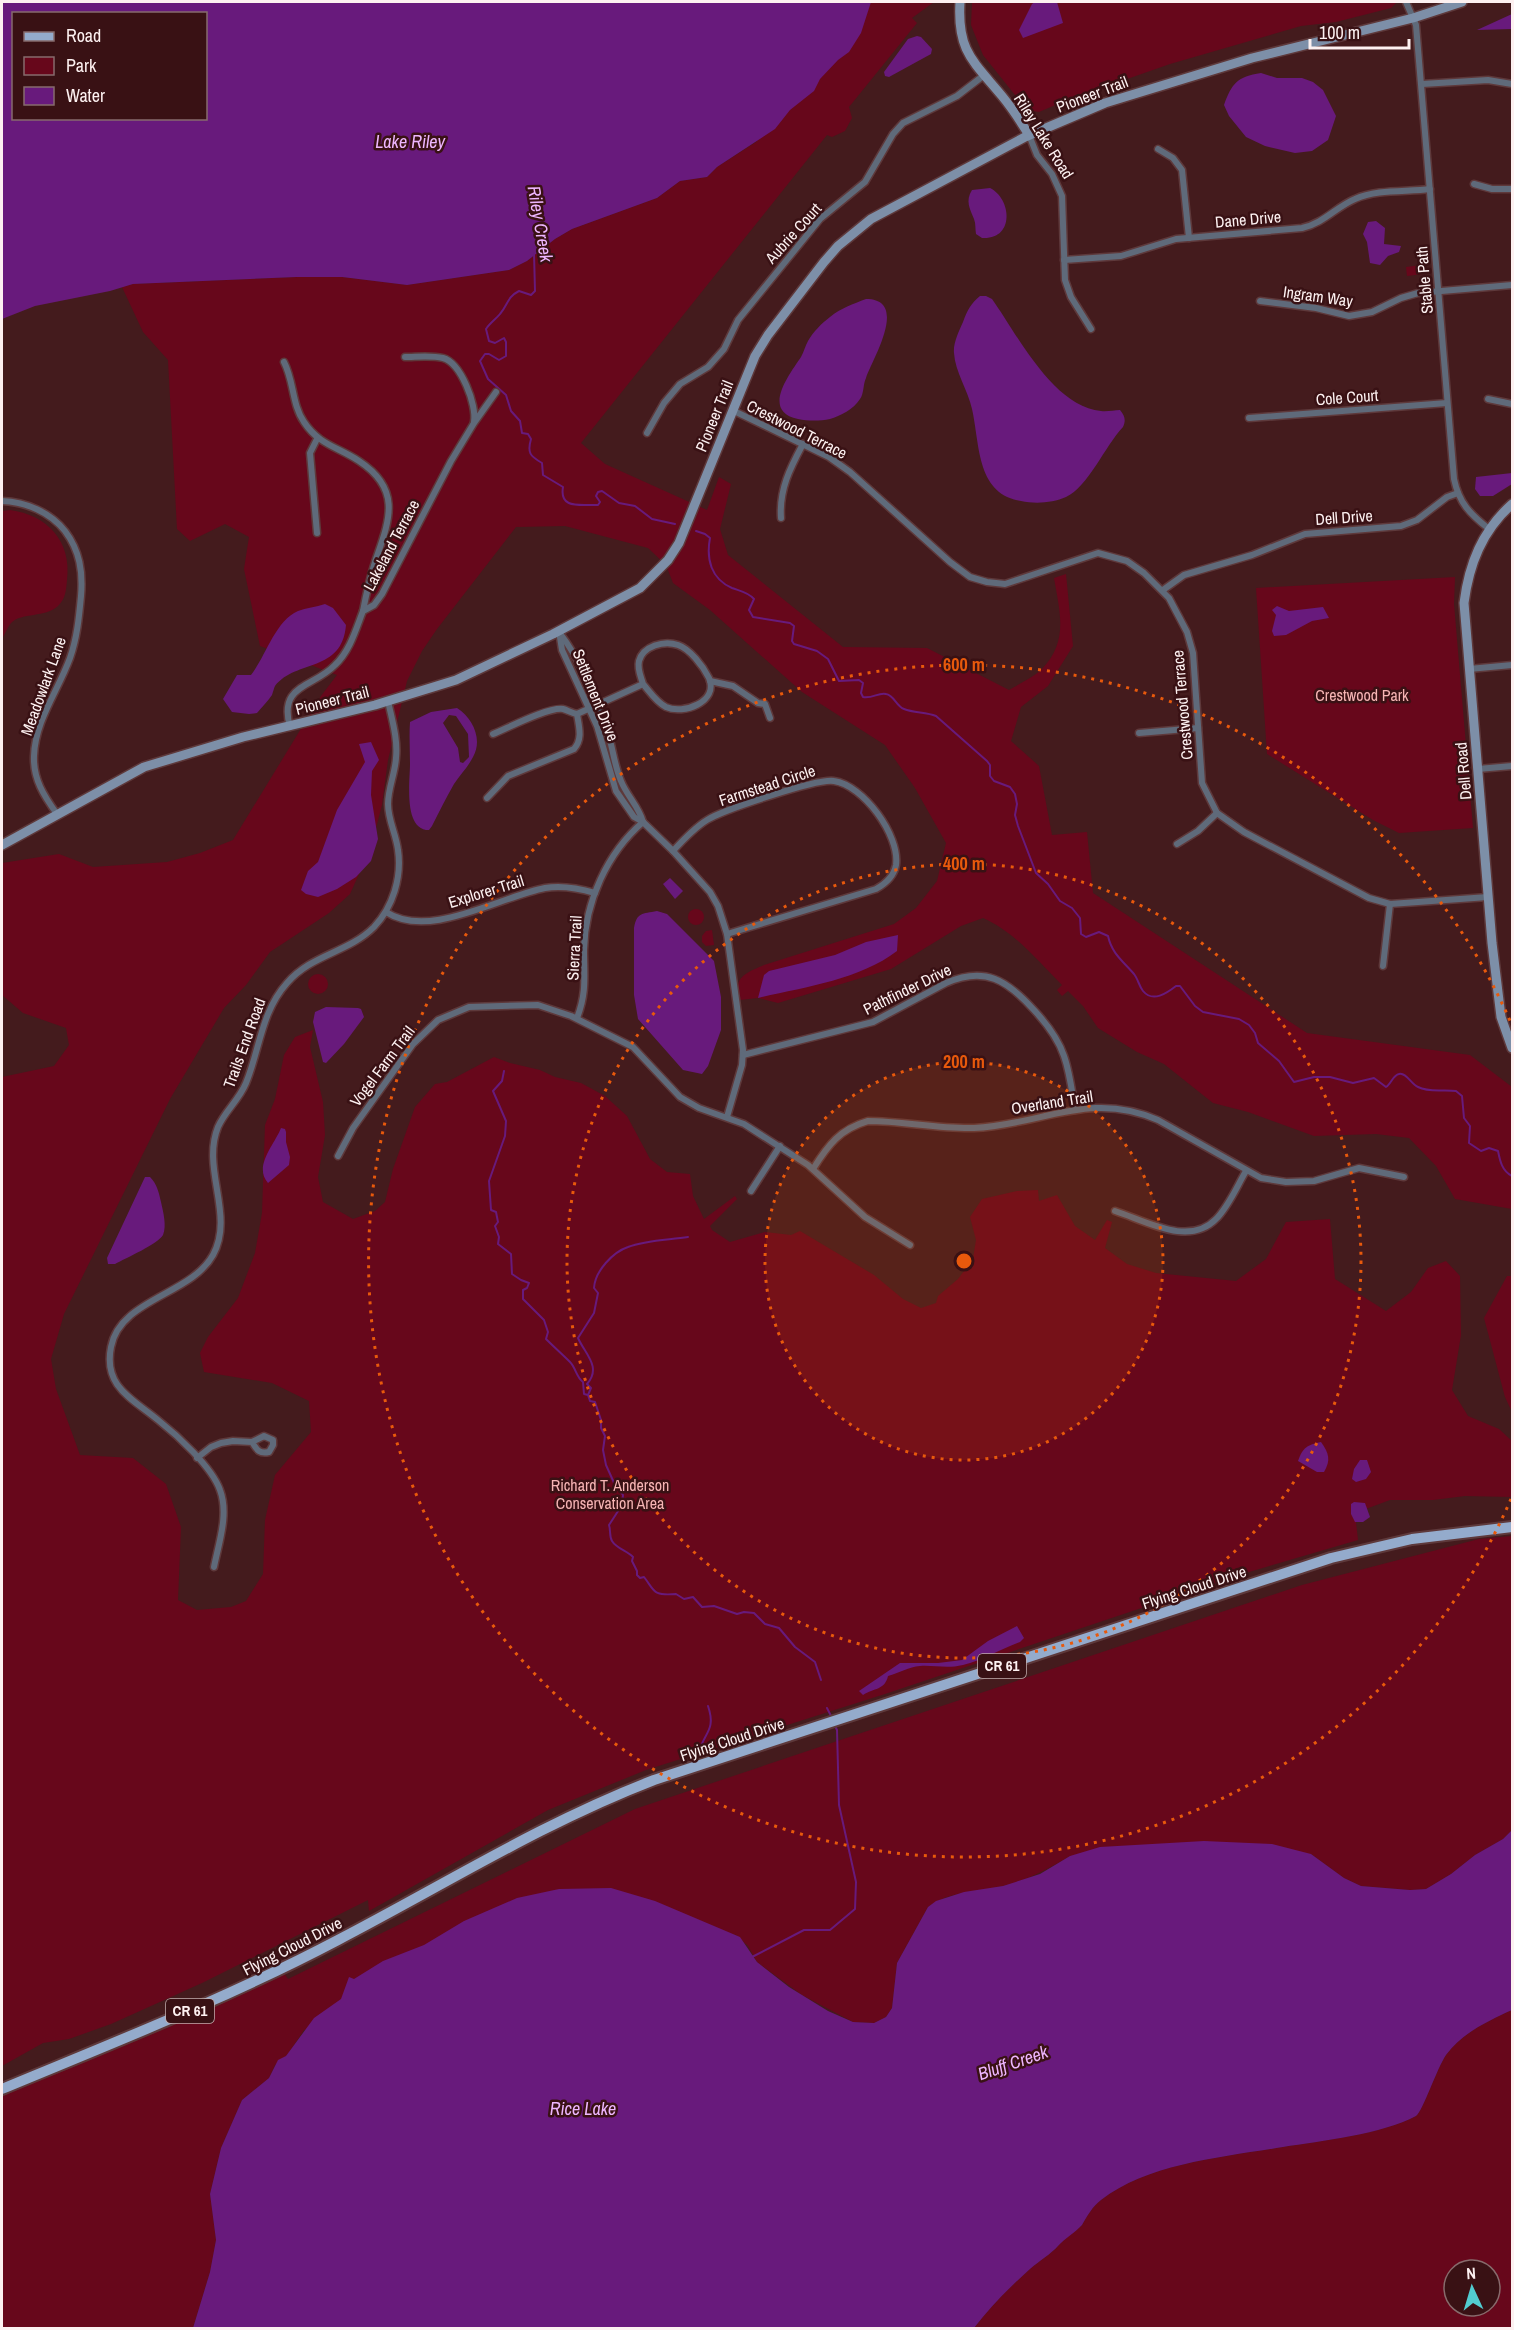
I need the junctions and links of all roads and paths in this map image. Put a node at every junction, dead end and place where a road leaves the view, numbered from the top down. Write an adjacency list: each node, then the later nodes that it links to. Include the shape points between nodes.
1 (960, 2): 5 (main road, Riley Lake Road, via 961,38)
2 (1406, 2): 4 (street, Stable Path)
3 (1462, 2): 4 (main road, Pioneer Trail)
4 (1413, 18): 6 (street, Stable Path); 8 (main road, Pioneer Trail, via 1241,61 1105,103)
5 (983, 76): 8 (main road, Riley Lake Road); 28 (street, Aubrie Court, via 957,96 903,123 865,182 820,219 738,320 724,349 708,367 680,384)
6 (1422, 84): 7 (street, via 1488,80); 11 (street, Stable Path)
7 (1512, 84)
8 (1029, 135): 14 (street, Riley Lake Road, via 1062,196); 25 (main road, Pioneer Trail, via 871,219 838,246 768,334)
9 (1158, 149): 13 (street, via 1173,158 1182,170)
10 (1474, 184): 12 (street)
11 (1430, 189): 13 (street, Dane Drive, via 1361,196 1319,223 1302,228); 16 (street, Stable Path)
12 (1512, 189)
13 (1190, 237): 14 (street, Dane Drive, via 1167,240 1121,256)
14 (1064, 260): 18 (street, Riley Lake Road, via 1067,288)
15 (1512, 285): 16 (street, Ingram Way)
16 (1439, 291): 17 (street, Ingram Way, via 1410,294 1372,312 1349,316); 23 (street, Stable Path)
17 (1260, 301)
18 (1091, 329)
19 (405, 357): 27 (street, via 442,358 457,368 474,407)
20 (284, 362): 29 (street, via 303,421)
21 (496, 392): 27 (street, Lakeland Terrace)
22 (1488, 399): 24 (street)
23 (1447, 403): 26 (street, Cole Court); 31 (street, Stable Path)
24 (1512, 404)
25 (732, 410): 30 (street, Crestwood Terrace); 39 (main road, Pioneer Trail, via 685,530 668,560 640,588)
26 (1249, 418)
27 (474, 423): 38 (street, Lakeland Terrace, via 428,502 382,594)
28 (647, 433)
29 (317, 439): 36 (street, via 310,453); 38 (street, via 367,466 386,489 388,523)
30 (803, 444): 34 (street, via 782,492); 37 (street, Crestwood Terrace, via 850,472 970,577 1005,584 1098,554 1127,561)
31 (1458, 493): 35 (street, Stable Path, via 1466,509); 37 (street, Dell Drive, via 1401,526 1305,534 1184,575)
32 (2, 501): 57 (street, Meadowlark Lane, via 22,503 44,512 62,527 71,539 83,573 78,628 36,735 33,757 35,778)
33 (1512, 504): 35 (main road, Dell Road)
34 (781, 518)
35 (1489, 529): 41 (main road, Dell Road, via 1474,557 1466,586)
36 (317, 533)
37 (1163, 590): 50 (street, Crestwood Terrace, via 1180,615 1190,642)
38 (363, 611): 49 (street, Lakeland Terrace, via 352,641 335,666 294,692 287,708)
39 (559, 631): 44 (main road, Pioneer Trail, via 456,680); 45 (street, Settlement Drive); 46 (street, Settlement Drive, via 562,650)
40 (1512, 665): 41 (street)
41 (1469, 669): 54 (main road, Dell Road)
42 (710, 681): 43 (street, via 702,702 681,710 660,703); 43 (street, via 690,652 679,645 664,643 648,649 639,659); 48 (street, via 733,686 765,704)
43 (643, 684): 45 (street)
44 (388, 701): 49 (main road, Pioneer Trail); 65 (street, Trails End Road, via 396,759 388,803 399,866)
45 (598, 705): 46 (street); 58 (street, Settlement Drive, via 620,779)
46 (590, 708): 47 (street); 58 (street, Settlement Drive, via 616,791 634,817)
47 (577, 714): 52 (street, via 556,709); 55 (street, via 580,740 574,749 508,776)
48 (770, 717)
49 (290, 727): 57 (main road, Pioneer Trail, via 144,767)
50 (1198, 728): 51 (street); 56 (street, Crestwood Terrace, via 1202,783)
51 (1139, 733)
52 (493, 734)
53 (1512, 766): 54 (street)
54 (1478, 769): 63 (main road, Dell Road)
55 (487, 798)
56 (1217, 813): 59 (street); 64 (street, Crestwood Terrace, via 1301,863 1369,898)
57 (57, 814): 60 (main road, Pioneer Trail)
58 (643, 822): 61 (street, Settlement Drive); 62 (street, Sierra Trail, via 613,858)
59 (1177, 844)
60 (2, 845)
61 (673, 851): 66 (street, Settlement Drive, via 710,892); 66 (street, Farmstead Circle, via 716,815 814,782 845,784 877,813 895,856 894,872 884,885)
62 (595, 893): 65 (street, Explorer Trail, via 546,888 473,911 413,922 395,919); 68 (street, Sierra Trail, via 586,931 585,994)
63 (1488, 897): 64 (street, Crestwood Terrace); 69 (main road, Dell Road, via 1499,1005)
64 (1390, 904): 67 (street)
65 (386, 912): 82 (street, Trails End Road, via 360,938 298,970 274,999 247,1082 218,1126 214,1143 212,1158 221,1226 215,1253 195,1276 131,1315 121,1324 111,1345 111,1370 124,1395 163,1424)
66 (727, 934): 70 (street, Settlement Drive)
67 (1383, 966)
68 (577, 1018): 72 (street, Vogel Farm Trail, via 633,1047 680,1097 699,1108); 74 (street, Vogel Farm Trail, via 555,1009 521,1004 469,1007 438,1020 413,1044 353,1128)
69 (1512, 1048)
70 (743, 1055): 71 (street, Pathfinder Drive, via 873,1022 952,980 985,976 1010,985 1050,1027 1064,1057); 72 (street, Settlement Drive)
71 (1075, 1110): 75 (street, Overland Trail, via 975,1128 868,1121 849,1127 833,1139); 76 (street, Overland Trail, via 1106,1107 1141,1113)
72 (727, 1116): 73 (street, Vogel Farm Trail)
73 (780, 1146): 75 (street, Vogel Farm Trail); 78 (street)
74 (338, 1156)
75 (813, 1169): 80 (street, Vogel Farm Trail, via 865,1217)
76 (1246, 1171): 77 (street, Overland Trail, via 1286,1182 1314,1181 1359,1168); 79 (street, via 1216,1219 1200,1230 1181,1232)
77 (1404, 1177)
78 (751, 1191)
79 (1115, 1211)
80 (910, 1245)
81 (252, 1442): 82 (street, via 221,1443)
82 (197, 1458): 84 (street, Trails End Road, via 220,1489 223,1503)
83 (1512, 1527): 85 (main road, Flying Cloud Drive / CR 61, via 1371,1547 1312,1564 654,1780 540,1830 254,1982)
84 (214, 1567)
85 (2, 2089)

